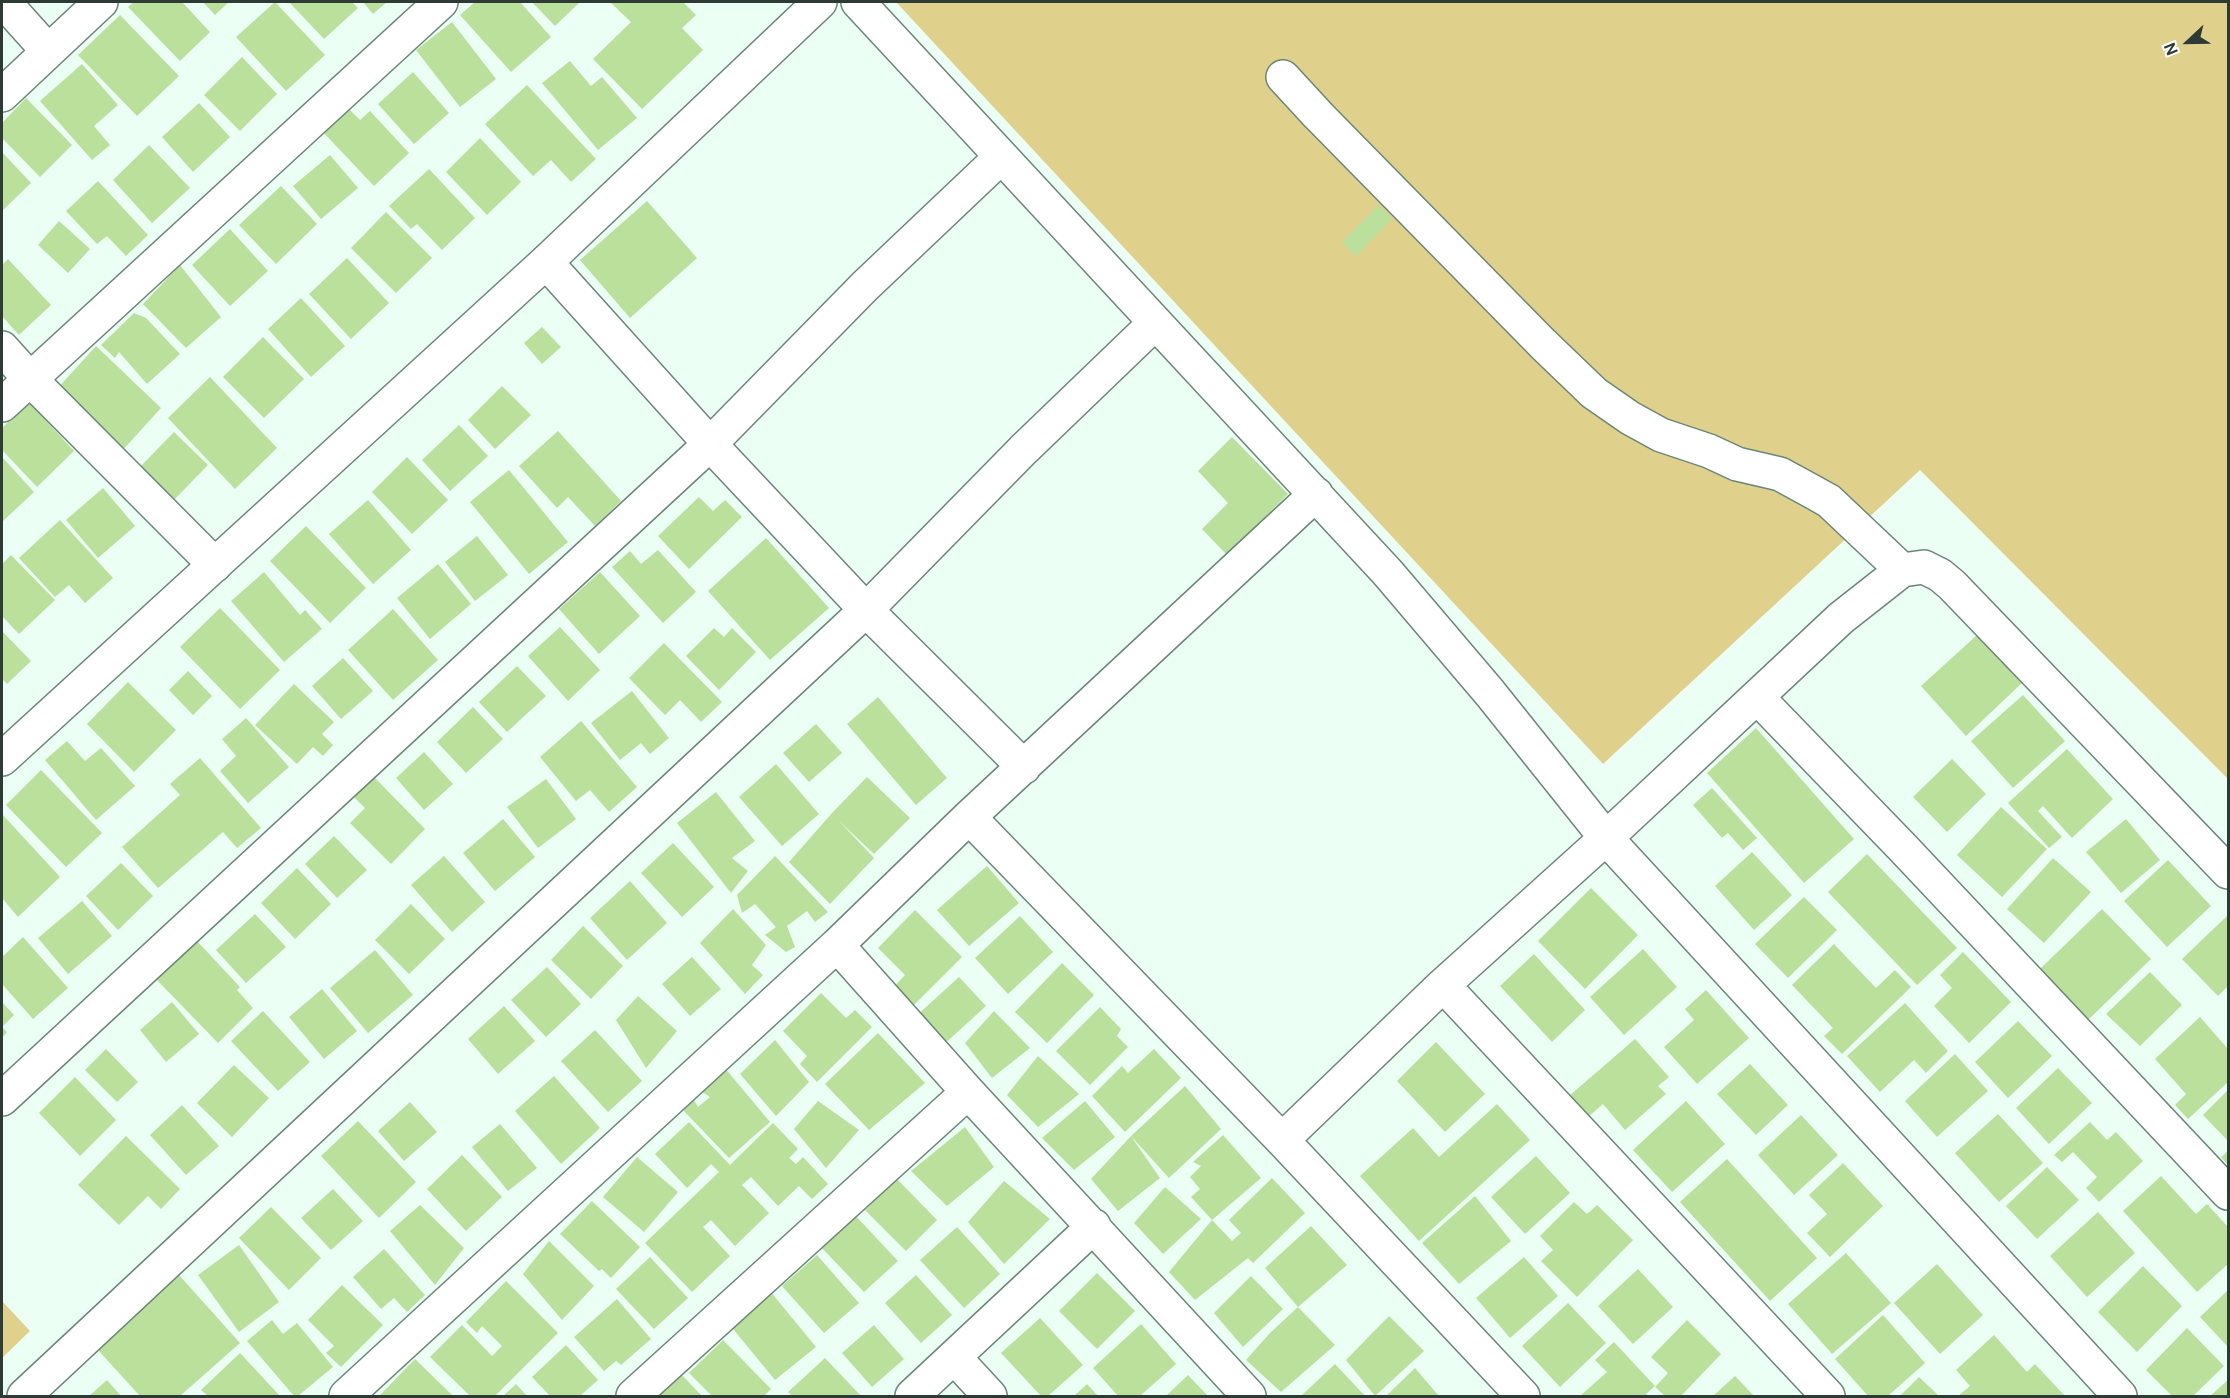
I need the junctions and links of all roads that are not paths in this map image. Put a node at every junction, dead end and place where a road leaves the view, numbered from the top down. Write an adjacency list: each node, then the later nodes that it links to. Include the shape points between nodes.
1 (4, 2): 6 (street)
2 (101, 2): 6 (street)
3 (441, 2): 13 (street)
4 (820, 2): 10 (street)
5 (858, 2): 9 (street)
6 (48, 51): 8 (street)
7 (1283, 77): 18 (street, via 1594,393 1661,435 1737,465 1780,474 1814,492 1829,501)
8 (2, 95)
9 (1001, 157): 11 (street); 15 (street, via 865,286)
10 (546, 262): 15 (street); 17 (street)
11 (1155, 323): 16 (street); 19 (street)
12 (2, 348): 13 (street)
13 (30, 379): 14 (street); 17 (street)
14 (2, 405)
15 (710, 444): 19 (street); 29 (street)
16 (1316, 494): 22 (street); 24 (street, via 1490,693)
17 (215, 565): 21 (street)
18 (1902, 570): 20 (street, via 1841,618); 25 (street, via 1924,567 1952,585)
19 (866, 610): 22 (street); 34 (street)
20 (1757, 697): 24 (street); 31 (street)
21 (2, 759)
22 (1024, 767): 23 (street)
23 (969, 817): 26 (street); 30 (street)
24 (1606, 838): 27 (street); 42 (street)
25 (2229, 872)
26 (837, 945): 28 (street); 35 (street)
27 (1443, 985): 30 (street); 41 (street)
28 (968, 1092): 32 (street); 36 (street)
29 (2, 1099)
30 (1282, 1140): 40 (street)
31 (2229, 1193)
32 (1094, 1226): 33 (street); 39 (street)
33 (954, 1358): 37 (street); 38 (street)
34 (24, 1396)
35 (346, 1396)
36 (633, 1396)
37 (912, 1396)
38 (990, 1396)
39 (1249, 1396)
40 (1522, 1396)
41 (1828, 1396)
42 (2120, 1396)

